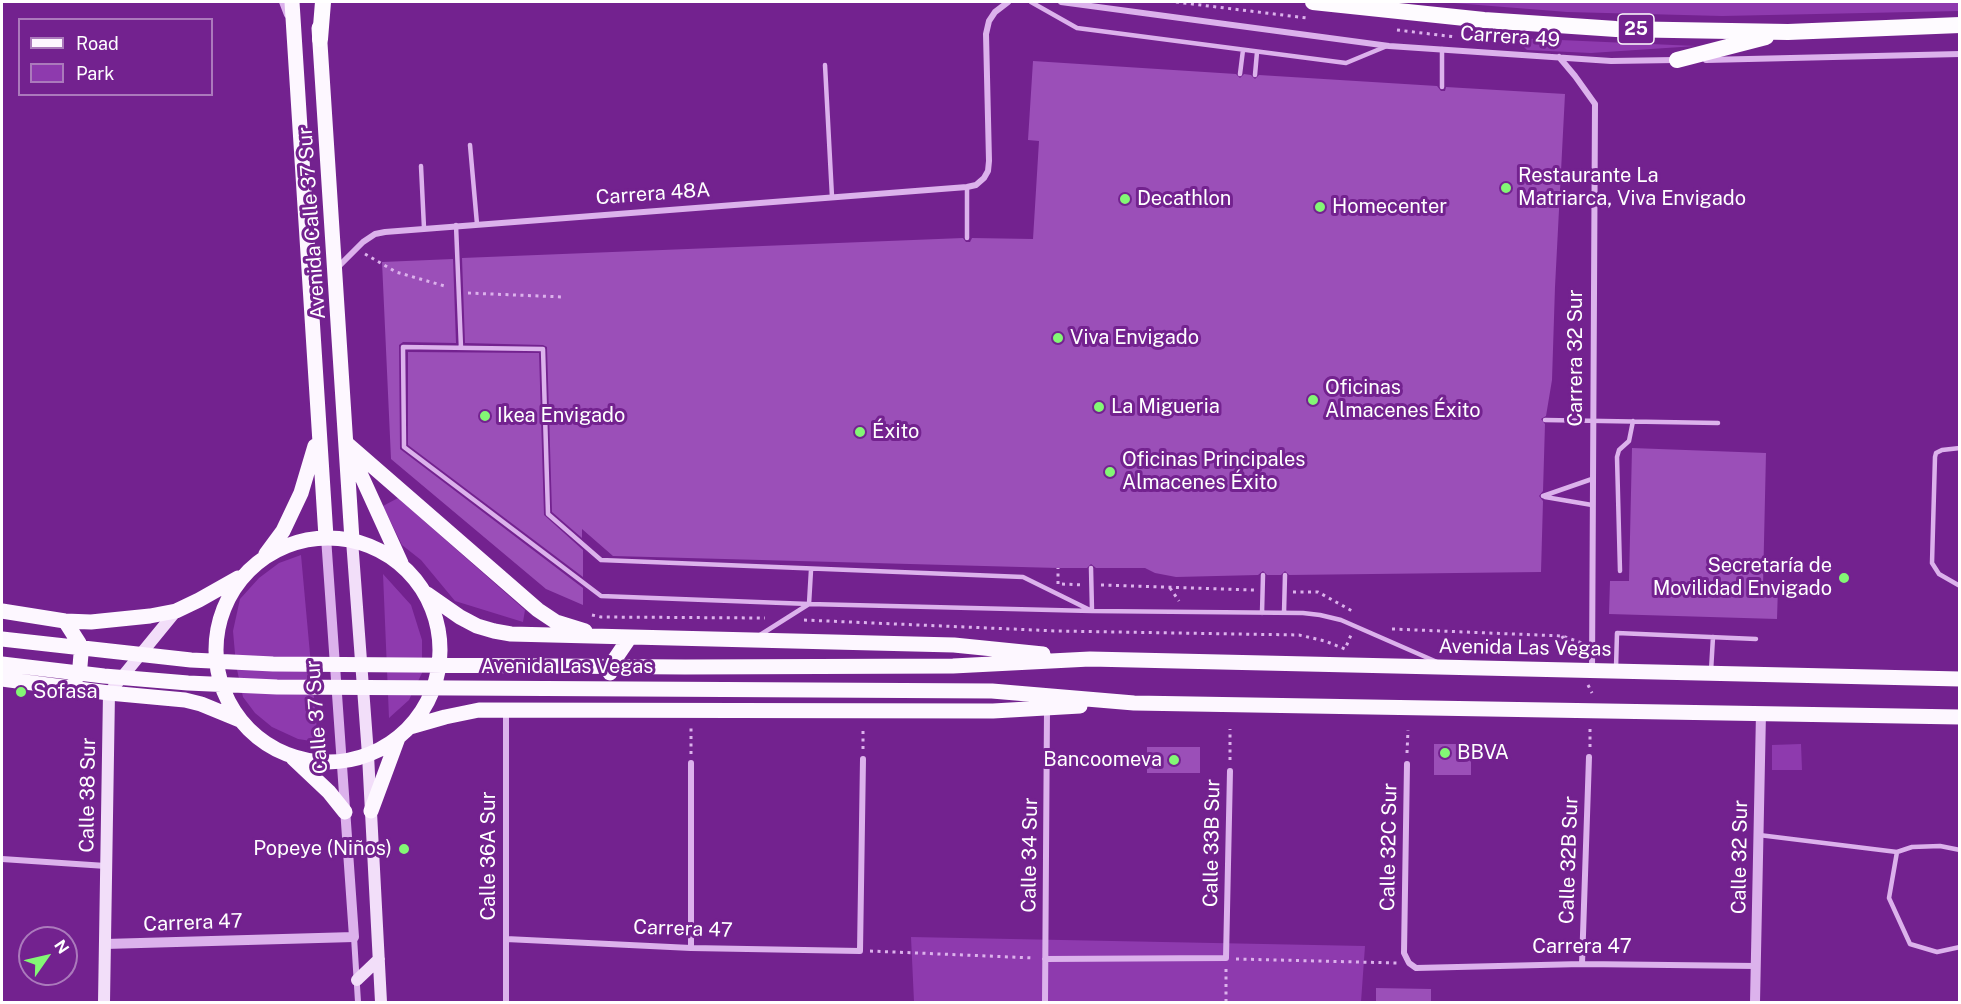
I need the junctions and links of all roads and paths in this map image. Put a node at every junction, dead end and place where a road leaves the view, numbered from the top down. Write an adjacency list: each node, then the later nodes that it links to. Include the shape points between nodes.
1 (282, 2): 10 (street)
2 (292, 2): 10 (main road, Avenida Calle 37 Sur)
3 (315, 2): 12 (main road, Avenida Calle 37 Sur)
4 (323, 2): 12 (highway)
5 (1008, 2): 26 (street, Carrera 48A, via 995,12 986,34 988,171 976,185)
6 (1031, 2): 14 (lane, via 1077,28)
7 (1061, 2): 13 (street, Carrera 49)
8 (1313, 2): 11 (highway, 25, via 1495,21)
9 (1959, 25): 11 (highway, 25)
10 (293, 31): 42 (main road, Avenida Calle 37 Sur)
11 (1788, 32): 19 (highway)
12 (320, 39): 33 (main road, Avenida Calle 37 Sur)
13 (1389, 46): 15 (street, Carrera 49); 16 (lane, via 1346,63)
14 (1243, 50): 16 (lane); 21 (lane)
15 (1442, 50): 18 (street, Carrera 49); 23 (lane)
16 (1257, 52): 22 (lane)
17 (1959, 54): 19 (street, Carrera 49)
18 (1559, 57): 19 (street, Carrera 49); 39 (street, Carrera 32 Sur, via 1595,104)
19 (1677, 60)
20 (825, 65): 27 (lane)
21 (1240, 74)
22 (1255, 75)
23 (1442, 87)
24 (470, 145): 28 (lane)
25 (421, 165): 30 (lane)
26 (967, 187): 27 (street, Carrera 48A); 31 (lane)
27 (832, 197): 28 (street, Carrera 48A)
28 (477, 224): 29 (street, Carrera 48A)
29 (456, 225): 30 (street, Carrera 48A); 37 (lane)
30 (424, 228): 33 (street, Carrera 48A, via 375,234)
31 (968, 238)
32 (359, 250): 34 (path, via 396,272)
33 (336, 269): 43 (main road, Avenida Calle 37 Sur)
34 (450, 287)
35 (460, 290): 36 (path)
36 (562, 297)
37 (461, 348): 52 (lane, via 543,349 548,514 601,560); 63 (lane, via 403,347 404,447 601,596)
38 (1545, 420): 39 (lane)
39 (1592, 420): 40 (lane); 45 (street, Carrera 32 Sur)
40 (1633, 421): 41 (lane); 53 (lane, via 1629,441 1617,457)
41 (1718, 423)
42 (319, 428): 47 (main road, Calle 37 Sur); 49 (main road, via 301,493 283,531)
43 (346, 443): 48 (main road); 50 (main road); 74 (main road, via 538,610 556,622)
44 (1959, 448): 59 (lane, via 1942,450 1935,457 1932,564 1939,574)
45 (1592, 479): 46 (street, Carrera 32 Sur); 46 (lane, via 1543,496)
46 (1592, 505): 80 (street, Carrera 32 Sur)
47 (326, 537): 48 (main road); 49 (main road, via 284,546); 108 (street, Calle 37 Sur)
48 (352, 540): 50 (main road, via 386,554); 105 (main road)
49 (264, 557): 54 (main road)
50 (402, 566): 62 (main road)
51 (1091, 568): 58 (lane)
52 (812, 570): 63 (lane); 66 (lane, via 1023,577)
53 (1620, 571)
54 (246, 572): 64 (main road, via 221,589); 97 (main road, via 224,605 215,645 221,684)
55 (1263, 575): 60 (lane)
56 (1285, 575): 61 (lane)
57 (1058, 584): 58 (path)
58 (1091, 585): 60 (path); 66 (lane)
59 (1959, 586)
60 (1263, 591): 68 (lane)
61 (1284, 591): 69 (lane); 70 (path, via 1318,592)
62 (424, 592): 74 (main road, Avenida Las Vegas, via 460,617 494,631); 99 (main road, via 438,626 440,662 430,697)
63 (809, 604): 66 (lane); 71 (lane)
64 (176, 610): 72 (main road, via 91,622); 90 (main road)
65 (2, 611): 72 (main road)
66 (1092, 611): 68 (lane)
67 (583, 613): 71 (path, via 602,617)
68 (1262, 613): 69 (lane)
69 (1284, 613): 83 (lane, via 1341,620)
70 (1359, 615)
71 (786, 619): 79 (lane); 81 (path, via 1057,631 1299,635)
72 (64, 621): 89 (main road, via 79,643 81,654)
73 (1385, 629): 80 (path, via 1562,636)
74 (602, 636): 75 (main road, Avenida Las Vegas)
75 (630, 636): 79 (main road, Avenida Las Vegas); 94 (main road, via 610,671 612,690)
76 (1713, 637): 77 (lane); 86 (lane, via 1617,633); 87 (lane)
77 (1756, 639)
78 (7, 640): 82 (main road, Avenida Las Vegas, via 191,660 273,664 953,666)
79 (753, 640): 82 (main road, Avenida Las Vegas, via 954,645)
80 (1592, 646): 85 (street, Carrera 32 Sur)
81 (1345, 649)
82 (1090, 659): 83 (main road, Avenida Las Vegas)
83 (1450, 667): 85 (main road, Avenida Las Vegas)
84 (3, 669): 89 (main road, Avenida Las Vegas); 91 (main road, Avenida Las Vegas, via 277,687 992,691)
85 (1592, 671): 86 (main road, Avenida Las Vegas)
86 (1616, 671): 87 (main road, Avenida Las Vegas)
87 (1711, 673): 88 (main road, Avenida Las Vegas)
88 (1959, 679)
89 (70, 688): 90 (main road, Avenida Las Vegas)
90 (109, 693): 97 (main road, Avenida Las Vegas, via 185,700); 118 (main road, Calle 38 Sur)
91 (1134, 703): 92 (main road, Avenida Las Vegas); 95 (main road, Avenida Las Vegas)
92 (1047, 708): 94 (main road, Avenida Las Vegas); 127 (street, Calle 34 Sur)
93 (506, 710): 94 (main road, Avenida Las Vegas); 99 (main road, Avenida Las Vegas, via 460,713); 120 (street, Calle 36A Sur)
94 (629, 710)
95 (1761, 712): 96 (main road, Avenida Las Vegas); 114 (street, Calle 32 Sur)
96 (1959, 717)
97 (240, 720): 104 (main road, via 255,735)
98 (691, 726): 109 (path)
99 (410, 727): 103 (main road)
100 (863, 727): 107 (path)
101 (1230, 729): 111 (path, Calle 33B Sur)
102 (1408, 730): 110 (path, Calle 32C Sur)
103 (398, 738): 105 (main road); 112 (main road)
104 (291, 756): 108 (main road); 113 (main road)
105 (368, 756): 108 (main road); 112 (main road)
106 (1589, 757): 129 (street, Calle 32B Sur)
107 (862, 759): 124 (street)
108 (341, 762): 113 (street, Calle 37 Sur)
109 (691, 763): 123 (street)
110 (1407, 764): 128 (street, Calle 32C Sur, via 1404,952)
111 (1230, 771): 125 (street, Calle 33B Sur)
112 (370, 811): 126 (main road)
113 (345, 812): 119 (street, Calle 37 Sur)
114 (1759, 835): 116 (lane); 130 (street, Calle 32 Sur)
115 (1959, 850): 116 (lane, via 1940,846 1911,847)
116 (1897, 852): 122 (lane, via 1889,898 1910,944 1937,952)
117 (2, 858): 118 (street)
118 (107, 866): 121 (main road, Calle 38 Sur)
119 (354, 937): 121 (street, Carrera 47); 131 (street, Calle 37 Sur)
120 (506, 939): 123 (street, Carrera 47); 135 (street, Calle 36A Sur)
121 (105, 944): 132 (main road, Calle 38 Sur)
122 (1959, 947)
123 (692, 948): 124 (street, Carrera 47)
124 (860, 951): 127 (path)
125 (1226, 958): 127 (street); 128 (path); 137 (path)
126 (379, 959): 131 (main road); 134 (main road)
127 (1045, 959): 136 (street, Calle 34 Sur)
128 (1409, 963): 129 (street, Carrera 47, via 1416,968)
129 (1582, 964): 130 (street, Carrera 47)
130 (1756, 966): 138 (street, Calle 32 Sur)
131 (357, 980): 133 (street, Calle 37 Sur)
132 (105, 1002)
133 (358, 1002)
134 (381, 1002)
135 (506, 1002)
136 (1045, 1002)
137 (1226, 1002)
138 (1755, 1002)

